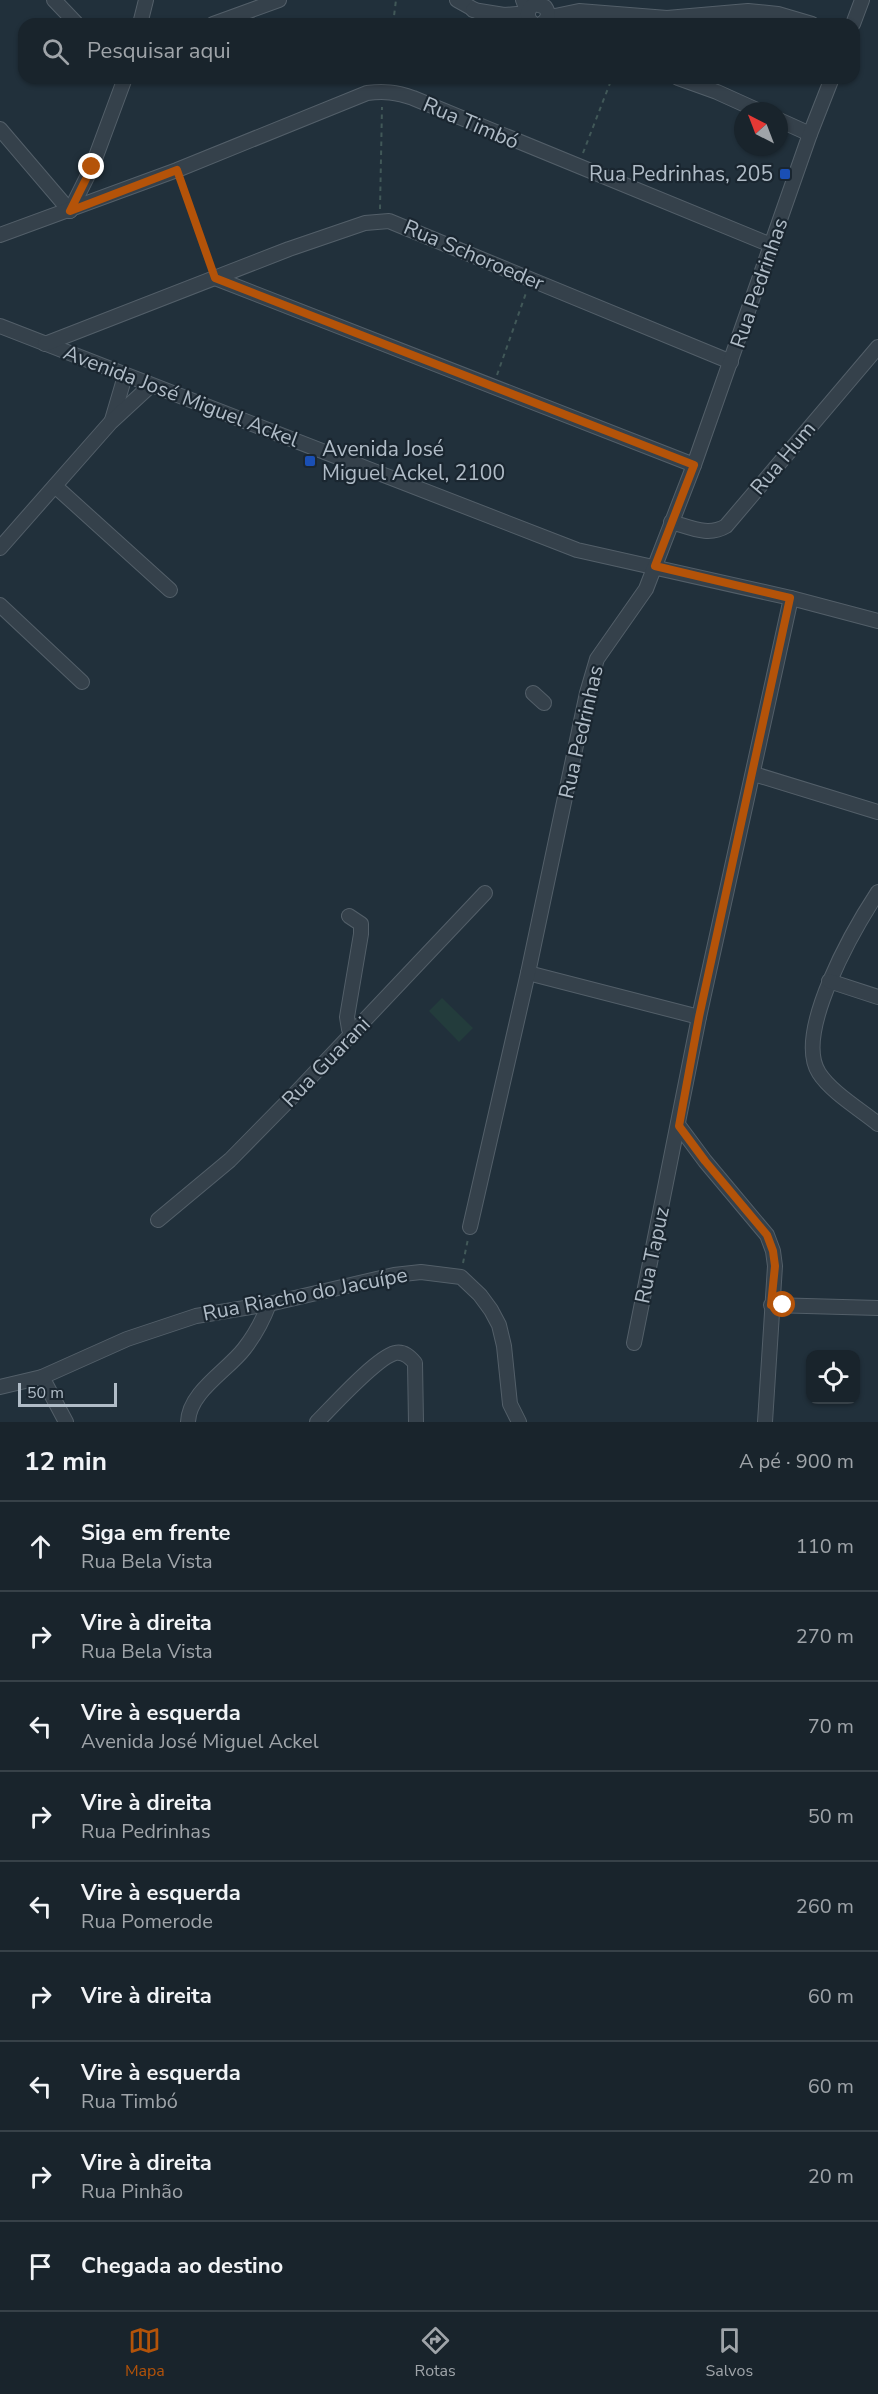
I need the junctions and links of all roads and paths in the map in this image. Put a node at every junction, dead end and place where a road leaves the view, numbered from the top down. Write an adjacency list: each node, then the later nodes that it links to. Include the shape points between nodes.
1 (54, 0): 10 (street)
2 (146, 0): 11 (street)
3 (279, 0): 12 (street)
4 (396, 0): 13 (path)
5 (456, 0): 7 (street)
6 (862, 0): 18 (street)
7 (473, 10): 9 (street, via 504,15); 14 (street)
8 (549, 11): 9 (street, via 533,5); 15 (street)
9 (528, 12)
10 (71, 18)
11 (142, 18)
12 (230, 18)
13 (394, 18)
14 (488, 18)
15 (667, 18)
16 (667, 18): 17 (street, via 748,11)
17 (792, 18)
18 (855, 18)
19 (123, 84): 30 (street, via 92,167)
20 (610, 84): 28 (path)
21 (695, 84): 24 (street)
22 (830, 84): 27 (street, Rua Pedrinhas)
23 (383, 91): 28 (street, Rua Timbó, via 413,98); 29 (street, Rua Timbó, via 367,93); 31 (path)
24 (739, 102)
25 (788, 124): 27 (street)
26 (0, 129): 30 (street)
27 (810, 134): 33 (street, Rua Pedrinhas)
28 (578, 167): 33 (street, Rua Timbó)
29 (177, 170): 30 (street, Rua Timbó); 34 (path)
30 (70, 211): 32 (street, Rua Timbó)
31 (380, 221): 34 (street, Rua Schoroeder, via 365,223); 35 (street, Rua Schoroeder, via 400,224)
32 (0, 235)
33 (771, 245): 39 (street, Rua Pedrinhas)
34 (215, 278): 37 (street, Rua Schoroeder); 42 (street)
35 (532, 279): 39 (street, Rua Schoroeder); 42 (path)
36 (0, 326): 37 (street, Avenida José Miguel Ackel)
37 (45, 344): 40 (street, Avenida José Miguel Ackel)
38 (878, 347): 46 (street, Rua Hum, via 726,526 716,532 705,532)
39 (731, 362): 44 (street, Rua Pedrinhas)
40 (125, 376): 41 (street, Avenida José Miguel Ackel); 43 (street)
41 (150, 386): 43 (street); 48 (street, Avenida José Miguel Ackel, via 577,550)
42 (493, 386): 44 (street)
43 (111, 422): 45 (street)
44 (694, 465): 46 (street, Rua Pedrinhas)
45 (55, 486): 47 (street); 49 (street)
46 (671, 522): 48 (street, Rua Pedrinhas)
47 (0, 548)
48 (655, 566): 50 (street, Avenida José Miguel Ackel); 61 (street, Rua Pedrinhas, via 642,597 597,659)
49 (170, 590)
50 (790, 598): 52 (street, Avenida José Miguel Ackel); 56 (street, Rua Tapuz)
51 (0, 605): 53 (street)
52 (878, 621)
53 (82, 682)
54 (533, 693): 55 (street)
55 (544, 703)
56 (754, 774): 57 (street); 64 (street, Rua Tapuz)
57 (878, 812)
58 (878, 892): 62 (street)
59 (484, 893): 65 (street, Rua Guarani)
60 (349, 916): 65 (street, via 361,924 362,934 347,1017)
61 (528, 974): 64 (street); 71 (street, Rua Pedrinhas)
62 (829, 981): 63 (street); 66 (street, via 813,1048 818,1072)
63 (878, 997)
64 (699, 1017): 67 (street, Rua Tapuz)
65 (352, 1035): 70 (street, Rua Guarani, via 230,1160)
66 (878, 1124)
67 (679, 1126): 68 (street); 69 (street, Rua Tapuz)
68 (705, 1161): 69 (street, via 683,1155); 74 (street, via 767,1235 775,1266)
69 (670, 1168): 76 (street, Rua Tapuz)
70 (158, 1220)
71 (470, 1227): 72 (path)
72 (461, 1278): 73 (street, Rua Riacho do Jacuípe, via 421,1272 394,1275); 83 (street, via 480,1295 499,1325 510,1404)
73 (269, 1304): 77 (street, Rua Riacho do Jacuípe, via 164,1325); 80 (street, via 243,1351 200,1394 190,1409)
74 (771, 1305): 75 (street); 84 (street)
75 (878, 1308)
76 (634, 1342)
77 (42, 1377): 78 (street, Rua Riacho do Jacuípe); 79 (street)
78 (0, 1387)
79 (66, 1422)
80 (188, 1422)
81 (317, 1422): 82 (street, via 380,1362 396,1353 407,1355 415,1363)
82 (416, 1422)
83 (519, 1422)
84 (765, 1422)

